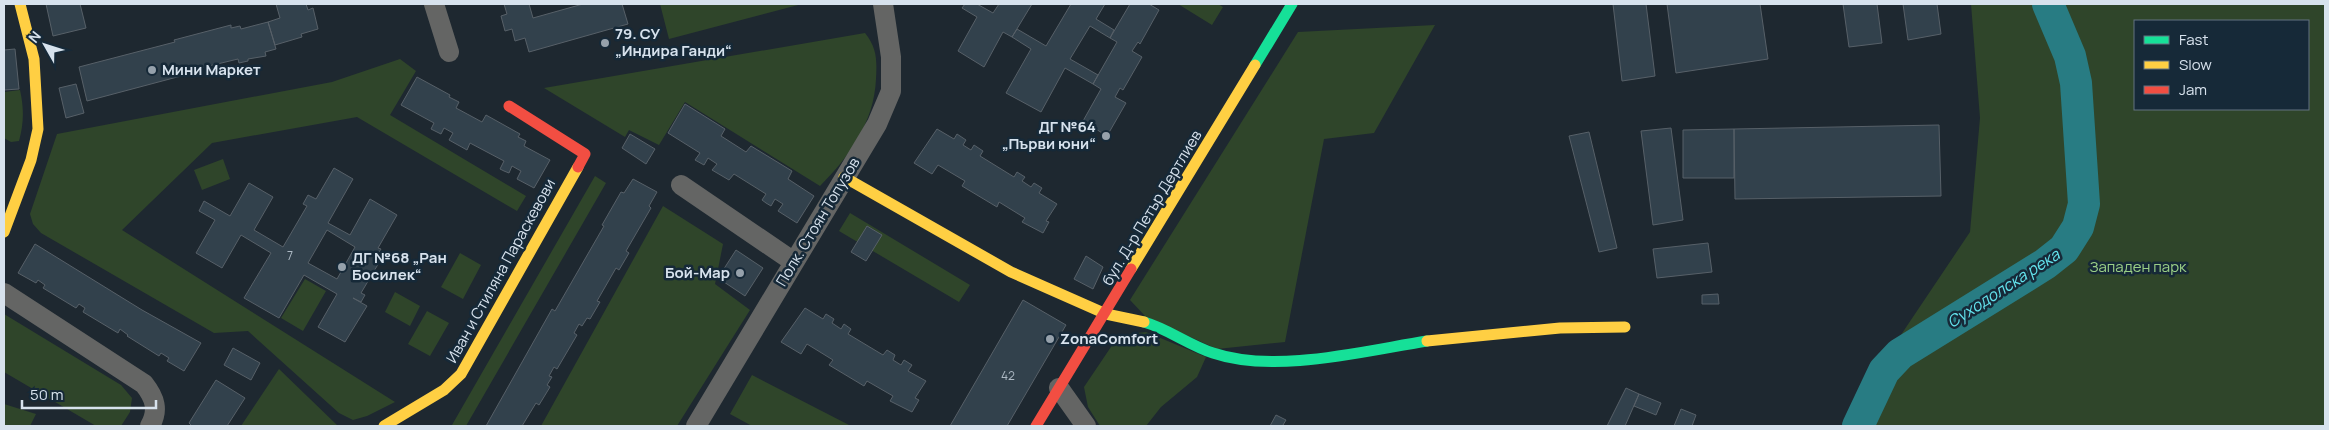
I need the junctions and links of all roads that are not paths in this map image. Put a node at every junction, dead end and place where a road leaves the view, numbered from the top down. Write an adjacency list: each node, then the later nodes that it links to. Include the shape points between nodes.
1 (20, 4): 9 (street, via 34,58 38,129 31,160)
2 (434, 4): 5 (street)
3 (883, 4): 7 (street, Полк. Стоян Топузов, via 891,57 891,91 877,124)
4 (1292, 4): 12 (street, бул. Д-р Петър Дертлиев)
5 (447, 45)
6 (509, 106): 16 (street, Иван и Стиляна Параскевови, via 585,154 461,374 440,393)
7 (844, 177): 10 (street, Полк. Стоян Топузов); 12 (street, via 1011,272)
8 (681, 185): 10 (street)
9 (4, 232)
10 (794, 262): 17 (street, Полк. Стоян Топузов)
11 (4, 293): 15 (street, via 144,384 155,400 155,417)
12 (1106, 314): 13 (street, via 1146,322 1213,353 1283,363 1446,338); 14 (street, бул. Д-р Петър Дертлиев)
13 (1625, 326)
14 (1060, 388): 18 (street, бул. Д-р Петър Дертлиев); 19 (street)
15 (150, 426)
16 (384, 426)
17 (696, 426)
18 (1036, 426)
19 (1086, 426)

